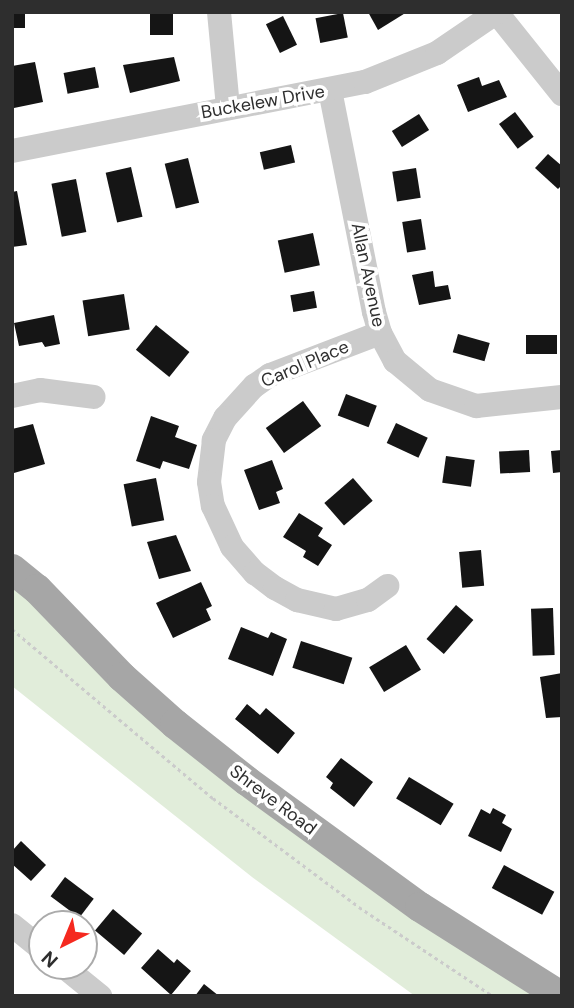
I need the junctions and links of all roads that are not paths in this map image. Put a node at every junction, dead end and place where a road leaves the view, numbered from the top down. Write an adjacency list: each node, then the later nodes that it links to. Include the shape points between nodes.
1 (219, 12): 5 (street)
2 (497, 12): 3 (street, Buckelew Drive, via 426,58); 4 (street)
3 (330, 90): 5 (street, Buckelew Drive); 7 (street, Allan Avenue)
4 (562, 94)
5 (228, 107): 6 (street, Buckelew Drive)
6 (12, 150)
7 (380, 333): 10 (street, Allan Avenue, via 389,352 411,377 451,400 484,407); 12 (street, Carol Place, via 270,375 254,386 225,418 214,440 209,482 213,506 232,547 275,588 309,604 336,609 368,600)
8 (12, 396): 9 (street, via 40,390)
9 (94, 397)
10 (562, 397)
11 (12, 569): 17 (main road, Shreve Road, via 131,685 247,781 420,907)
12 (387, 586)
13 (12, 925): 14 (street)
14 (28, 938)
15 (80, 980): 16 (street)
16 (100, 996)
17 (561, 996)

